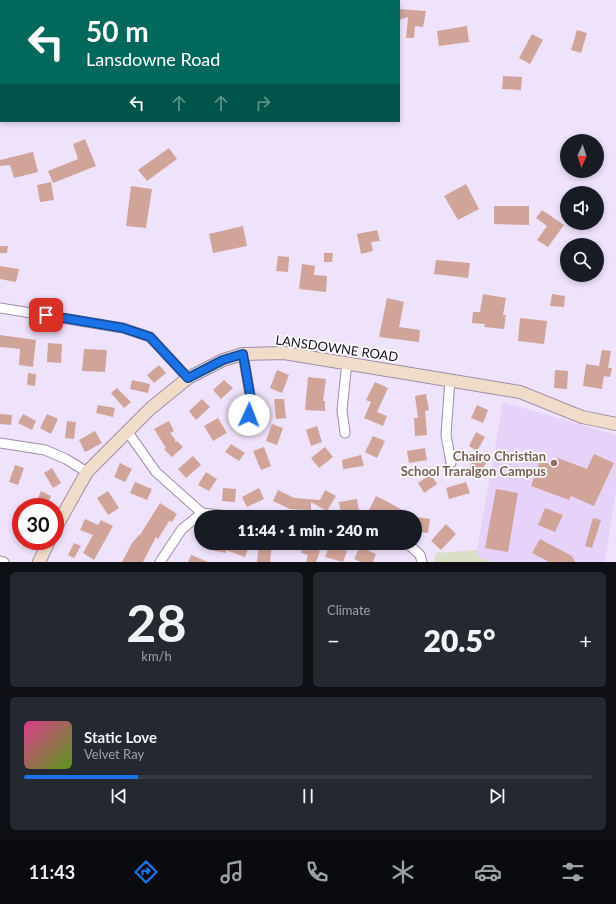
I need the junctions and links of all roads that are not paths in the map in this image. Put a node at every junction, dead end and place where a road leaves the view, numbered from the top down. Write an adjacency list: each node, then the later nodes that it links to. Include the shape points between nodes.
1 (0, 308): 4 (street, via 123,328 150,337)
2 (243, 354): 3 (street, LANSDOWNE ROAD, via 284,353); 4 (street, LANSDOWNE ROAD, via 223,360); 6 (street, via 252,406)
3 (347, 362): 5 (street, LANSDOWNE ROAD); 9 (street, via 342,410)
4 (188, 378): 8 (street, LANSDOWNE ROAD)
5 (450, 380): 7 (street, LANSDOWNE ROAD, via 520,392 582,417); 11 (street, via 446,435)
6 (247, 424)
7 (616, 424)
8 (127, 431): 12 (street, LANSDOWNE ROAD); 13 (street, via 156,472)
9 (345, 433)
10 (0, 443): 12 (street, via 45,450)
11 (451, 463)
12 (87, 472): 14 (street, LANSDOWNE ROAD)
13 (199, 510)
14 (64, 513)
15 (194, 519): 21 (street, via 182,529)
16 (45, 550): 20 (street)
17 (415, 550): 22 (street)
18 (0, 561): 19 (street)
19 (4, 562)
20 (39, 562)
21 (160, 562)
22 (422, 562)

